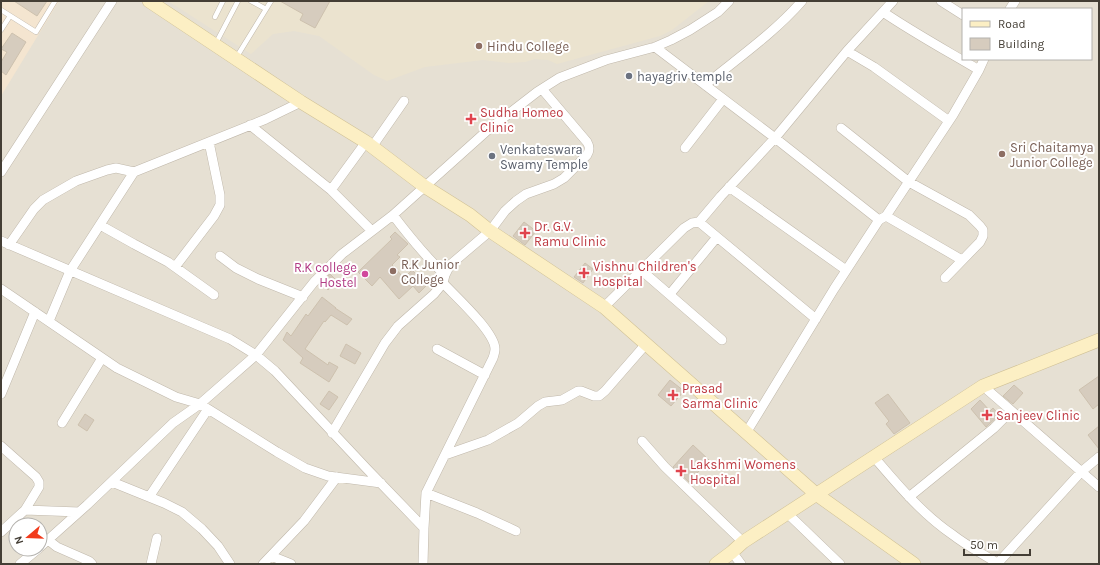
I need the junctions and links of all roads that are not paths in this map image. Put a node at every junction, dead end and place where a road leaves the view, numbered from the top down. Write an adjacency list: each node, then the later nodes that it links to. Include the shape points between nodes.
1 (55, 1): 16 (lane, via 36,32)
2 (112, 1): 39 (street)
3 (149, 1): 19 (street)
4 (223, 1): 17 (lane)
5 (238, 1): 19 (lane)
6 (251, 1): 12 (lane)
7 (271, 1): 12 (lane)
8 (729, 1): 20 (street, via 718,12 690,30)
9 (802, 1): 27 (street, via 758,42)
10 (893, 1): 14 (street)
11 (942, 1): 15 (street)
12 (266, 9): 22 (lane)
13 (1, 10): 16 (lane)
14 (883, 12): 21 (street); 23 (street)
15 (962, 14)
16 (10, 16): 18 (lane)
17 (215, 17)
18 (1, 30)
19 (215, 45): 22 (street)
20 (655, 47): 27 (street); 28 (street, via 579,69)
21 (847, 51): 32 (street, via 874,67); 35 (street)
22 (236, 58): 31 (street)
23 (962, 59)
24 (963, 60): 26 (street)
25 (984, 60): 26 (street)
26 (979, 70): 32 (street)
27 (705, 85): 29 (street)
28 (542, 89): 42 (street, via 489,129); 50 (street, via 587,142 589,152 564,178 516,201)
29 (723, 99): 35 (street); 38 (street)
30 (404, 101): 37 (street)
31 (301, 102): 33 (street); 37 (street)
32 (949, 121): 41 (street)
33 (250, 125): 36 (street); 44 (street)
34 (841, 128): 41 (street)
35 (775, 138): 43 (street); 46 (street)
36 (209, 142): 40 (street); 55 (street, via 220,205)
37 (369, 144): 42 (street); 44 (street)
38 (685, 148)
39 (1, 172)
40 (134, 172): 48 (street); 52 (street, via 116,168 76,181 43,200)
41 (909, 182): 46 (street); 54 (street, via 969,215 983,230 980,242)
42 (424, 186): 45 (street); 50 (street)
43 (729, 187): 47 (street); 57 (street)
44 (331, 190): 49 (street)
45 (393, 215): 49 (street); 60 (street)
46 (883, 218): 54 (street); 57 (street)
47 (699, 222): 51 (street); 56 (street, via 684,228)
48 (100, 225): 55 (street); 58 (street)
49 (372, 231): 64 (street, via 342,254)
50 (490, 231): 60 (street, via 450,265); 65 (street)
51 (717, 237): 62 (street); 67 (street)
52 (5, 243): 58 (street)
53 (220, 256): 64 (street, via 258,279)
54 (962, 260): 59 (street)
55 (175, 267): 63 (street)
56 (641, 270): 62 (street); 65 (street)
57 (846, 270): 67 (street)
58 (70, 271): 68 (street); 73 (street, via 230,339)
59 (945, 278)
60 (444, 279): 75 (street, via 492,339 495,348 494,358); 81 (street, via 434,294 398,326)
61 (1, 289): 66 (street)
62 (670, 294): 69 (street)
63 (214, 296)
64 (303, 297): 73 (street)
65 (604, 308): 71 (street)
66 (35, 312): 68 (street); 77 (street)
67 (816, 318): 82 (street)
68 (49, 322): 74 (street)
69 (722, 340)
70 (1099, 340): 76 (street)
71 (646, 344): 82 (street); 85 (street, via 599,396 578,391 562,400 546,402 518,423 488,440)
72 (437, 349): 75 (street)
73 (256, 355): 78 (street); 81 (street, via 275,371)
74 (102, 358): 78 (street, via 176,397); 80 (street)
75 (485, 375): 85 (street)
76 (984, 386): 79 (street); 86 (street)
77 (1, 394)
78 (204, 407): 89 (street, via 305,468); 90 (street, via 173,423); 95 (street)
79 (1011, 411): 88 (street); 96 (street, via 994,428)
80 (62, 423)
81 (332, 432): 91 (street)
82 (746, 434): 94 (street)
83 (642, 441): 105 (street)
84 (1, 446): 97 (street, via 36,477 38,482 39,487)
85 (445, 454): 93 (street)
86 (874, 457): 94 (street); 96 (street)
87 (1099, 457): 88 (street)
88 (1081, 472): 92 (street); 120 (street)
89 (337, 477): 91 (street); 107 (street, via 304,521)
90 (112, 482): 95 (street); 98 (street)
91 (381, 483): 100 (street)
92 (1099, 487)
93 (426, 493): 100 (street); 101 (street)
94 (816, 494): 99 (street); 119 (street)
95 (149, 497): 112 (street, via 182,512 192,520 218,546)
96 (909, 497): 120 (street, via 953,536)
97 (26, 510): 98 (street); 102 (street)
98 (79, 512): 104 (street)
99 (787, 513): 105 (street); 118 (street)
100 (424, 528): 115 (street)
101 (516, 531)
102 (1, 532)
103 (157, 538): 111 (street)
104 (48, 540): 110 (street)
105 (742, 542): 106 (street)
106 (732, 552): 116 (street); 117 (street)
107 (271, 556): 113 (street); 114 (street)
108 (28, 557): 109 (street)
109 (20, 564)
110 (92, 564)
111 (151, 564)
112 (230, 564)
113 (264, 564)
114 (291, 564)
115 (423, 564)
116 (716, 564)
117 (741, 564)
118 (840, 564)
119 (914, 564)
120 (997, 564)

